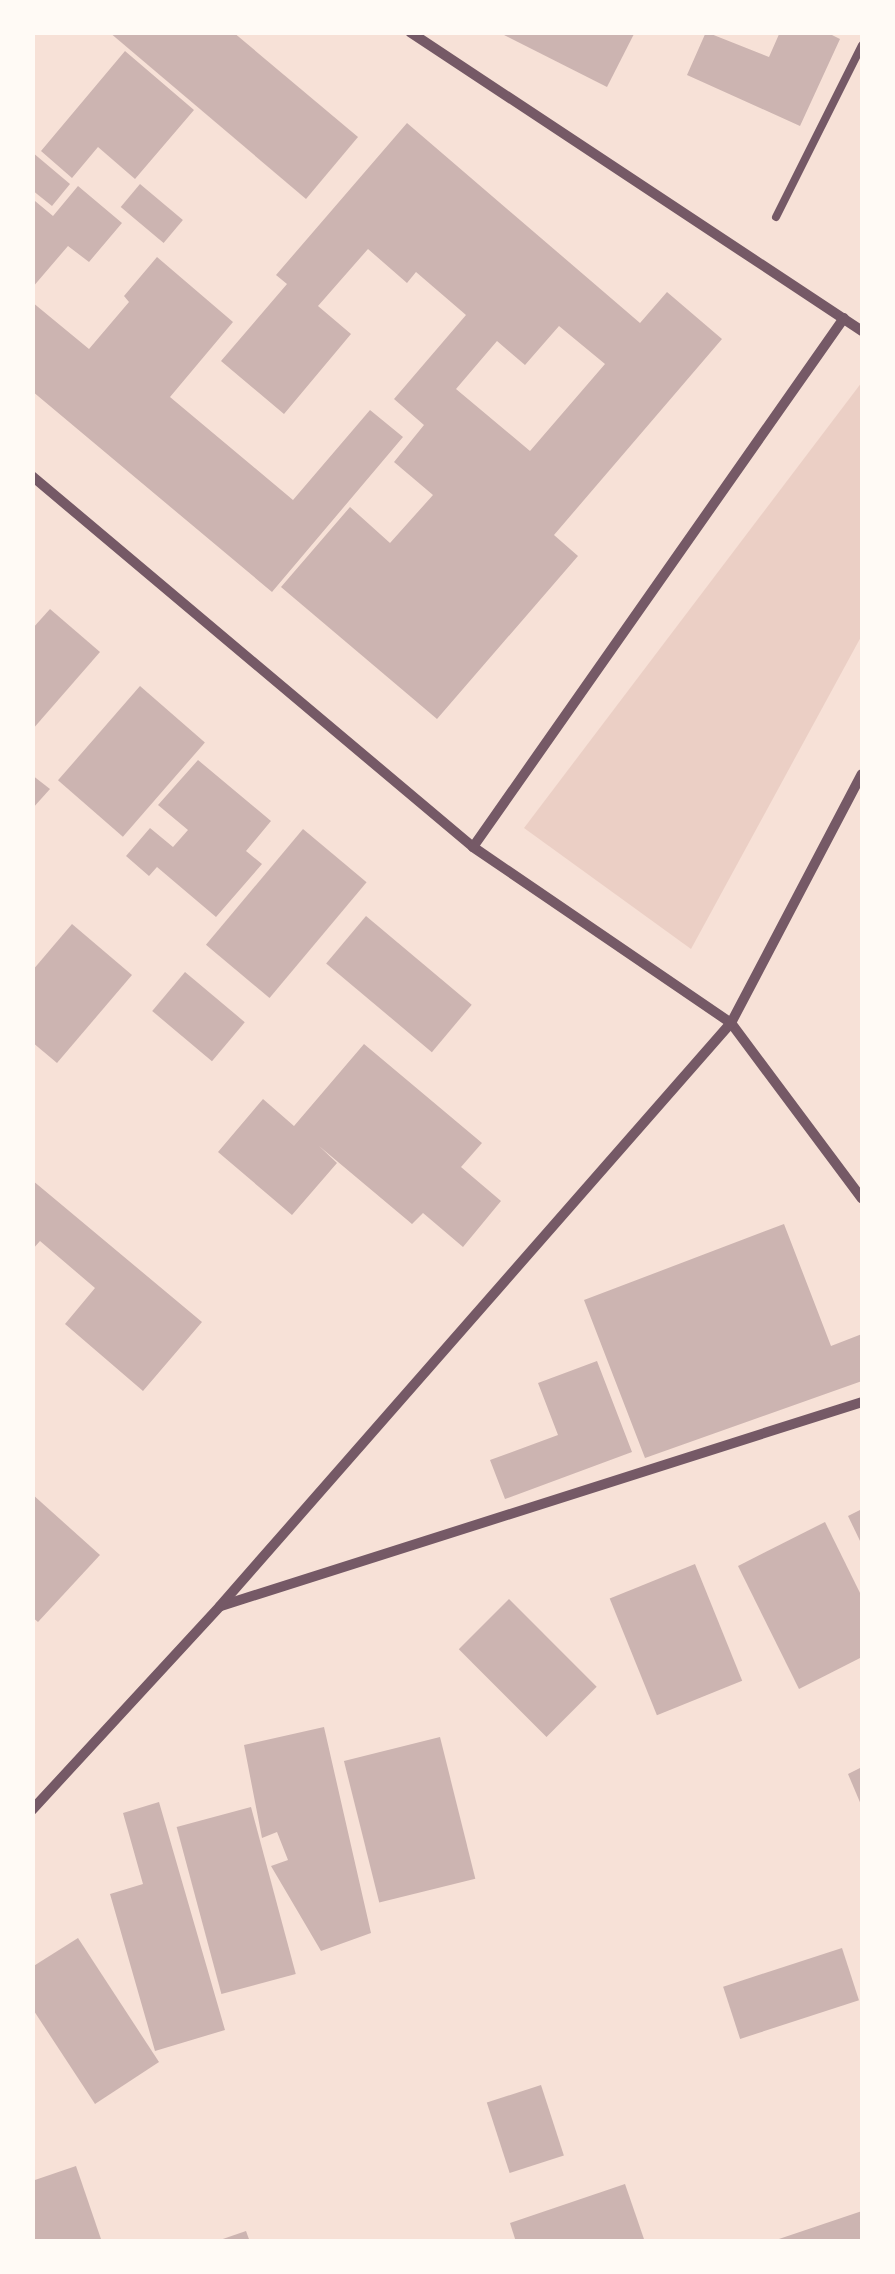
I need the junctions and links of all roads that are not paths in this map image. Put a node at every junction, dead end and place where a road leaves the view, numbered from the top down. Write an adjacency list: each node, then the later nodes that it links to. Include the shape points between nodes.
1 (410, 32): 4 (street)
2 (862, 45): 3 (lane)
3 (776, 217)
4 (844, 318): 5 (street); 8 (street)
5 (862, 331)
6 (32, 476): 8 (street)
7 (862, 774): 9 (street)
8 (474, 847): 9 (street)
9 (731, 1023): 10 (street); 12 (street)
10 (862, 1199)
11 (862, 1402): 12 (street)
12 (220, 1606): 13 (street)
13 (32, 1810)

